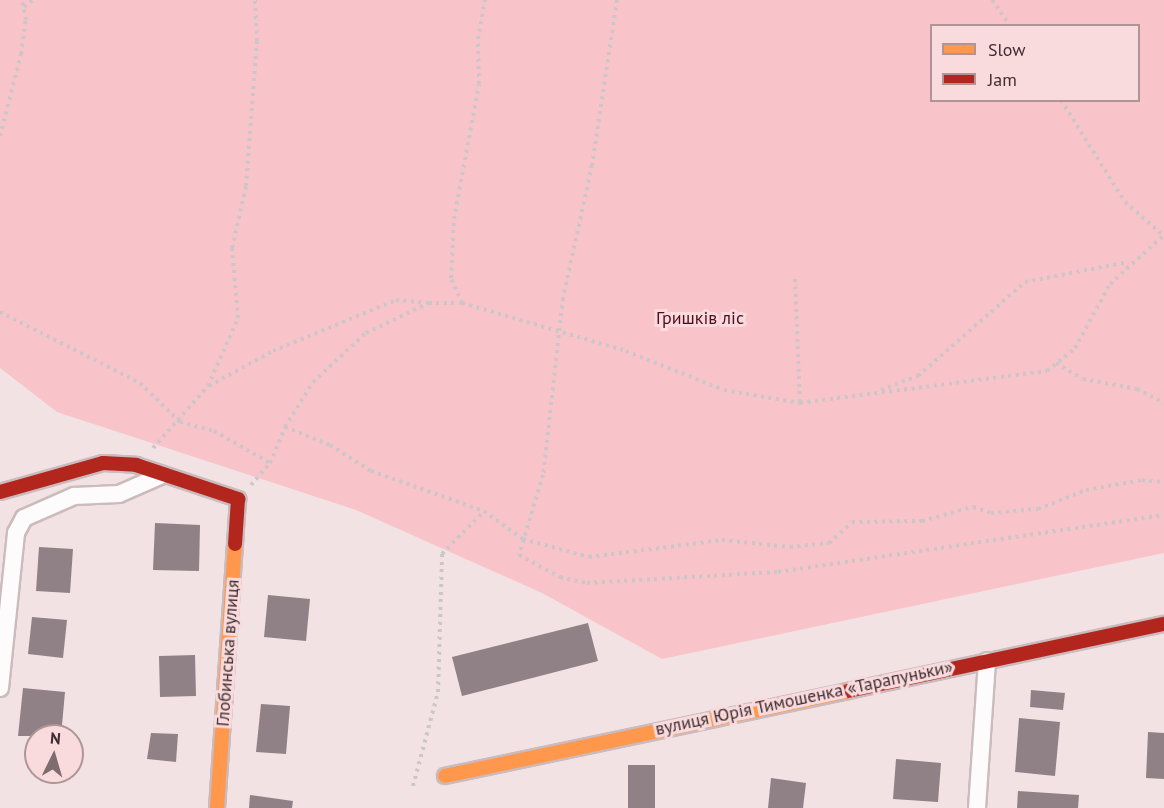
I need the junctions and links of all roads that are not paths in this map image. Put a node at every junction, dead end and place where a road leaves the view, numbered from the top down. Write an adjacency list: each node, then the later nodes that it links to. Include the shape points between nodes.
1 (160, 476): 2 (street, via 136,465 103,463); 5 (street, via 119,494 74,496 24,518 16,533); 7 (street, Глобинська вулиця, via 238,499)
2 (0, 492)
3 (1164, 624): 4 (street, вулиця Юрія Тимошенка «Тарапуньки»)
4 (987, 661): 6 (street, вулиця Юрія Тимошенка «Тарапуньки»); 8 (street)
5 (0, 688)
6 (445, 776)
7 (217, 808)
8 (977, 808)

